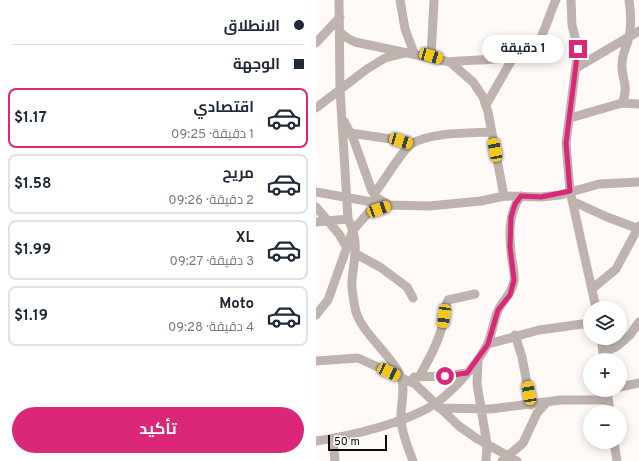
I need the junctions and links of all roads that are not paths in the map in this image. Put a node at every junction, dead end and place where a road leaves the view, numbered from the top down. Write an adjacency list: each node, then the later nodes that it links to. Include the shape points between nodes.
1 (339, 0): 9 (street)
2 (400, 0): 14 (street)
3 (434, 0): 15 (street)
4 (556, 0): 16 (street, via 537,44 528,52)
5 (565, 0): 8 (street)
6 (571, 0): 8 (street)
7 (629, 0): 12 (street, via 632,21)
8 (572, 14): 18 (street, via 578,49)
9 (340, 17): 11 (street); 13 (street)
10 (639, 31): 12 (street)
11 (340, 32): 14 (street, via 355,42); 19 (street)
12 (629, 38): 18 (street); 20 (street, via 622,59 626,84 626,94)
13 (316, 43)
14 (411, 53): 15 (street); 19 (street, via 385,58)
15 (431, 56): 17 (street)
16 (514, 56): 17 (street); 22 (street)
17 (450, 62): 22 (street, via 473,82)
18 (576, 68): 25 (street)
19 (340, 89): 23 (street); 24 (street)
20 (622, 103): 21 (street); 25 (street)
21 (639, 104)
22 (486, 105): 27 (street)
23 (316, 108)
24 (342, 117): 26 (street); 35 (street)
25 (570, 118): 30 (street, via 566,143)
26 (350, 132): 28 (street, via 391,138); 32 (street)
27 (491, 132): 28 (street, via 462,133); 33 (street)
28 (410, 144): 32 (street)
29 (639, 182): 30 (street, via 599,184)
30 (570, 191): 34 (street, via 541,197); 36 (street)
31 (316, 192): 35 (street)
32 (374, 194): 37 (street)
33 (504, 196): 34 (street); 37 (street, via 429,206)
34 (521, 196): 54 (street, via 511,217 510,247 514,280 510,295 498,310)
35 (347, 199): 37 (street); 39 (street)
36 (572, 201): 42 (street); 46 (street)
37 (389, 205): 43 (street, via 369,212)
38 (316, 207): 40 (street)
39 (348, 218): 40 (street); 43 (street)
40 (329, 221): 41 (street); 44 (street)
41 (316, 222)
42 (639, 229): 46 (street, via 616,269)
43 (353, 230): 44 (street); 45 (street)
44 (347, 248): 50 (street, via 328,300)
45 (356, 254): 48 (street, via 380,267 407,287); 59 (street, via 352,282 355,310)
46 (592, 289): 49 (street)
47 (475, 294): 60 (street, via 448,300 443,326 433,353)
48 (413, 298)
49 (595, 301)
50 (316, 314)
51 (639, 322): 55 (street, via 630,335)
52 (583, 324): 53 (street)
53 (515, 335): 54 (street); 66 (street)
54 (488, 344): 56 (street)
55 (607, 353)
56 (478, 359): 58 (street); 67 (street)
57 (316, 361): 59 (street, via 358,358)
58 (467, 373): 60 (street); 65 (street)
59 (401, 377): 60 (street); 65 (street, via 415,384); 68 (street)
60 (419, 378)
61 (639, 383): 62 (street)
62 (627, 386)
63 (583, 397): 64 (street)
64 (547, 402): 66 (street); 73 (street, via 537,413 522,443)
65 (437, 405): 67 (street); 68 (street); 71 (street, via 459,426)
66 (531, 405): 67 (street)
67 (480, 409): 71 (street)
68 (401, 420): 69 (street); 75 (street)
69 (333, 438): 70 (street); 74 (street)
70 (316, 441)
71 (487, 444): 73 (street); 76 (street)
72 (615, 449): 78 (street)
73 (505, 458): 77 (street)
74 (335, 461)
75 (413, 461)
76 (486, 461)
77 (517, 461)
78 (617, 461)

